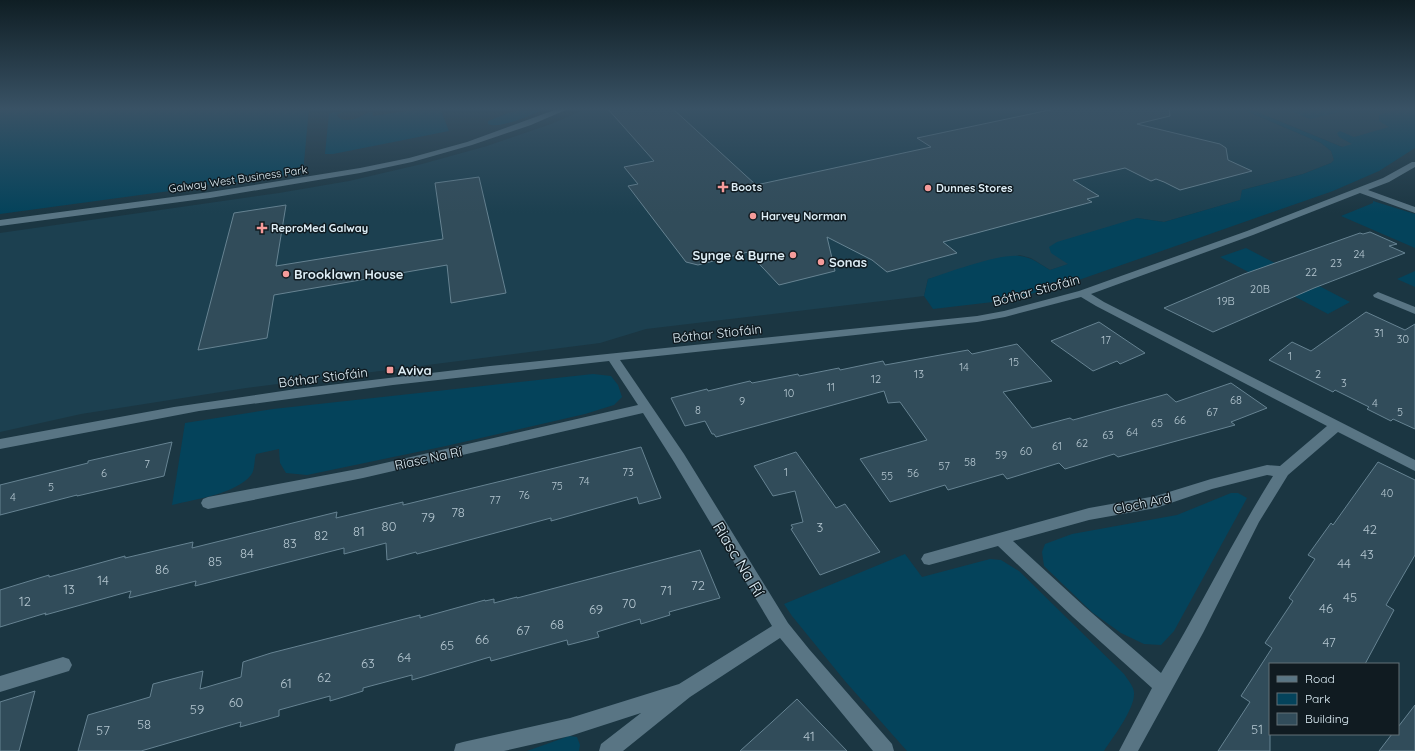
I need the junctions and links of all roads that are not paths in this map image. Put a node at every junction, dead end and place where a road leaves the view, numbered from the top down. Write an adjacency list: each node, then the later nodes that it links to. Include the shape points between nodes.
1 (469, 143): 5 (street, Galway West Business Park, via 427,156 290,184)
2 (1415, 164): 3 (street, Bóthar Stiofáin, via 1386,180)
3 (1360, 190): 4 (street); 6 (street, Bóthar Stiofáin)
4 (1415, 210)
5 (0, 223)
6 (1083, 293): 9 (street, Bóthar Stiofáin, via 1005,314 977,318); 11 (street)
7 (1378, 295): 8 (street)
8 (1415, 311)
9 (613, 358): 10 (street, Riasc Na Rí); 12 (street, Bóthar Stiofáin, via 401,381 198,407)
10 (646, 408): 15 (street, Riasc Na Rí, via 363,473); 18 (street, Riasc Na Rí)
11 (1336, 426): 13 (street); 14 (street)
12 (0, 444)
13 (1415, 466)
14 (1283, 471): 16 (street, Cloch Ard, via 1266,470 1156,502 1088,514); 21 (street, via 1254,518 1197,628)
15 (208, 503)
16 (1001, 539): 17 (street, Cloch Ard); 21 (street)
17 (929, 559)
18 (782, 628): 22 (street); 25 (street, Riasc Na Rí)
19 (63, 665): 20 (street)
20 (0, 684)
21 (1163, 686): 26 (street)
22 (684, 691): 23 (street, via 570,727); 24 (street)
23 (463, 751)
24 (608, 751)
25 (885, 751)
26 (1128, 751)

